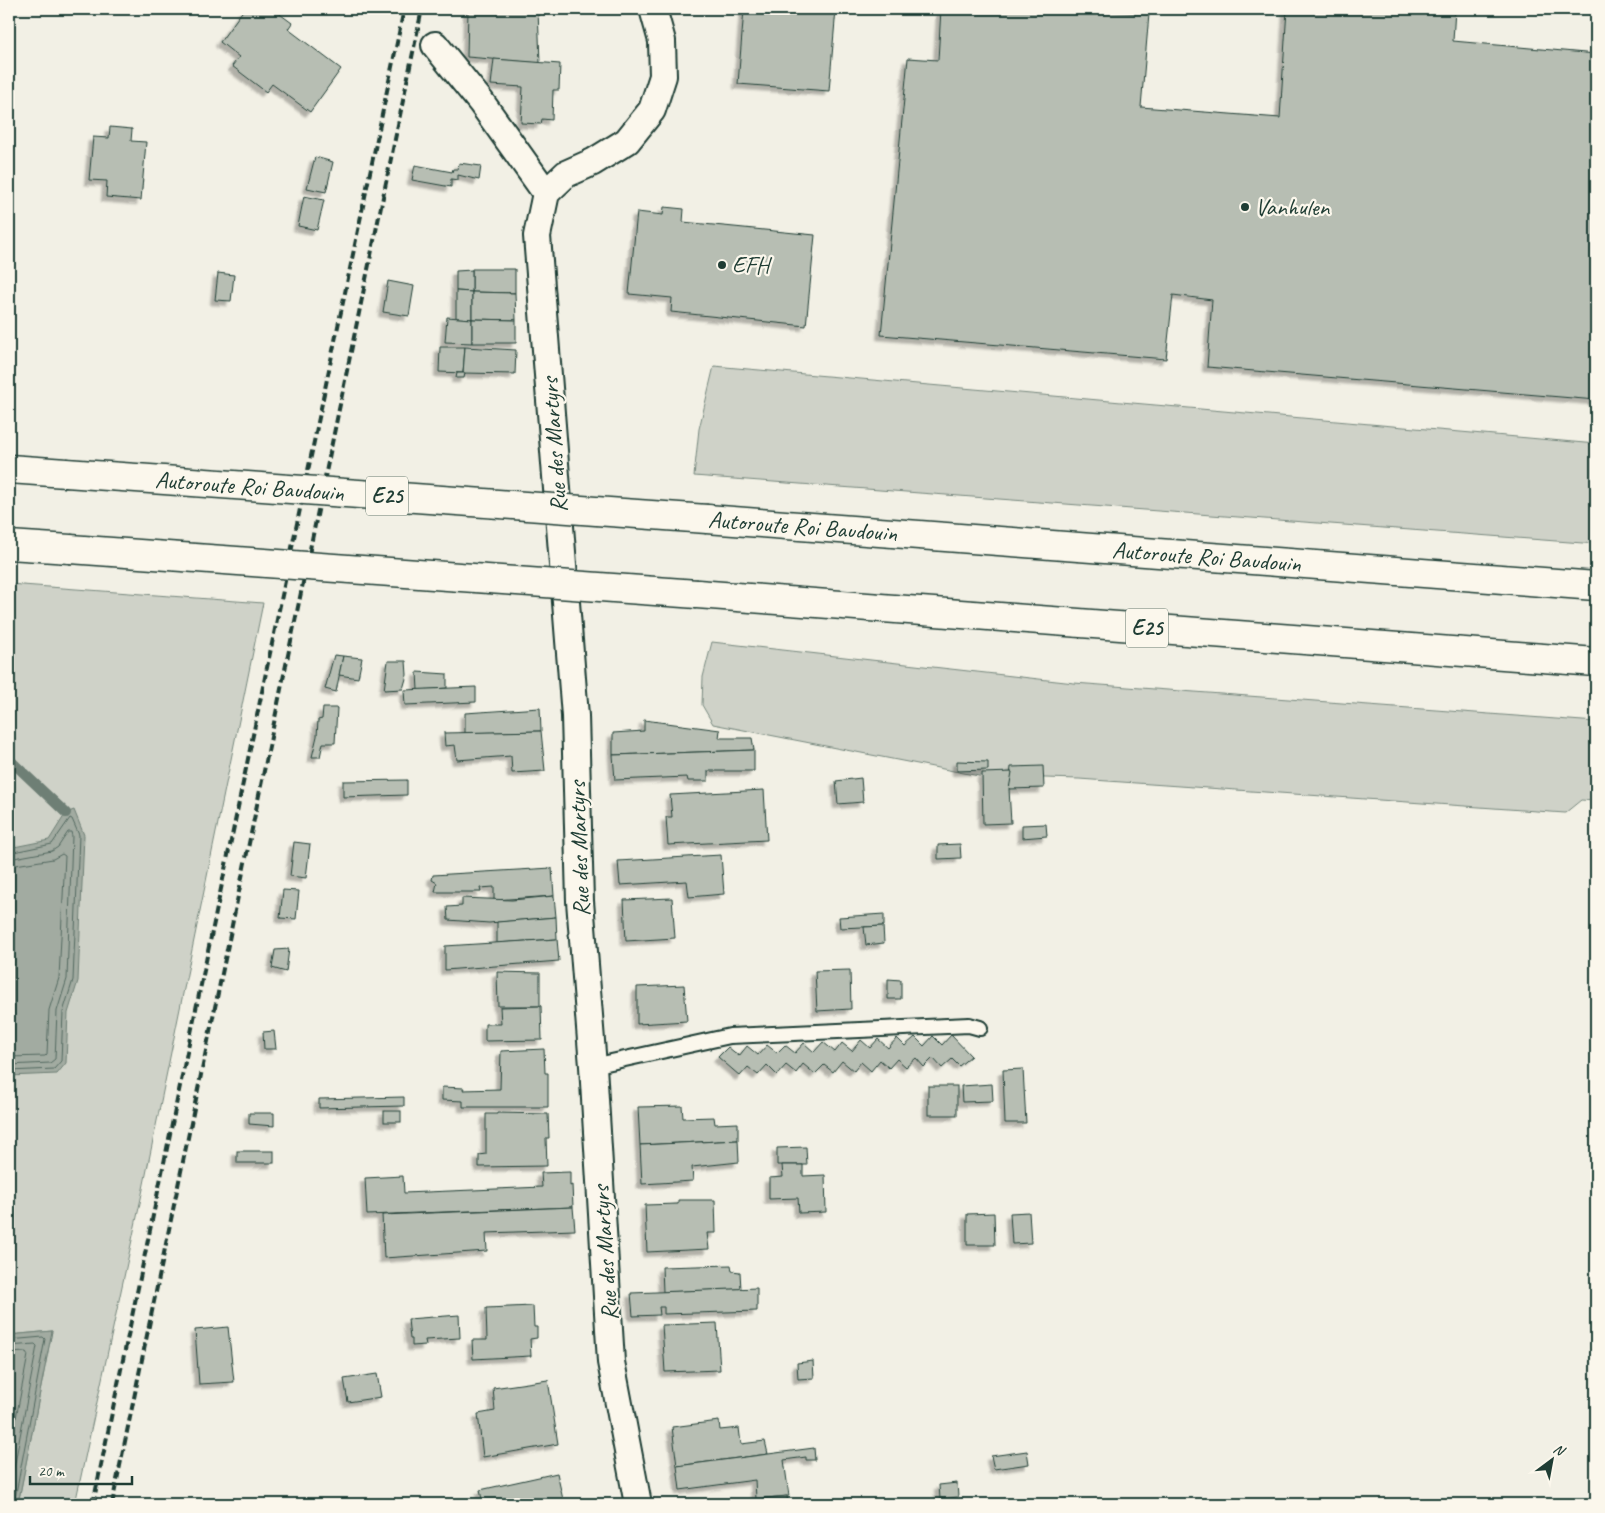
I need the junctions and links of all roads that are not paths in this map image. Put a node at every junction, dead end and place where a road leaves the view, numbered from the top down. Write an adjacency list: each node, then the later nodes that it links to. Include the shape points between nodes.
1 (654, 9): 3 (street, via 662,41 663,76 652,110 627,141 566,174)
2 (435, 45): 3 (street)
3 (546, 192): 9 (street, Rue des Martyrs, via 537,236 575,716 580,901)
4 (9, 469): 6 (highway, Autoroute Roi Baudouin / E25, bridge)
5 (9, 545): 7 (highway, E25, bridge)
6 (1596, 586)
7 (1596, 662)
8 (980, 1028): 9 (lane, via 969,1025 730,1036)
9 (593, 1066): 10 (street, Rue des Martyrs, via 612,1362)
10 (638, 1504)

